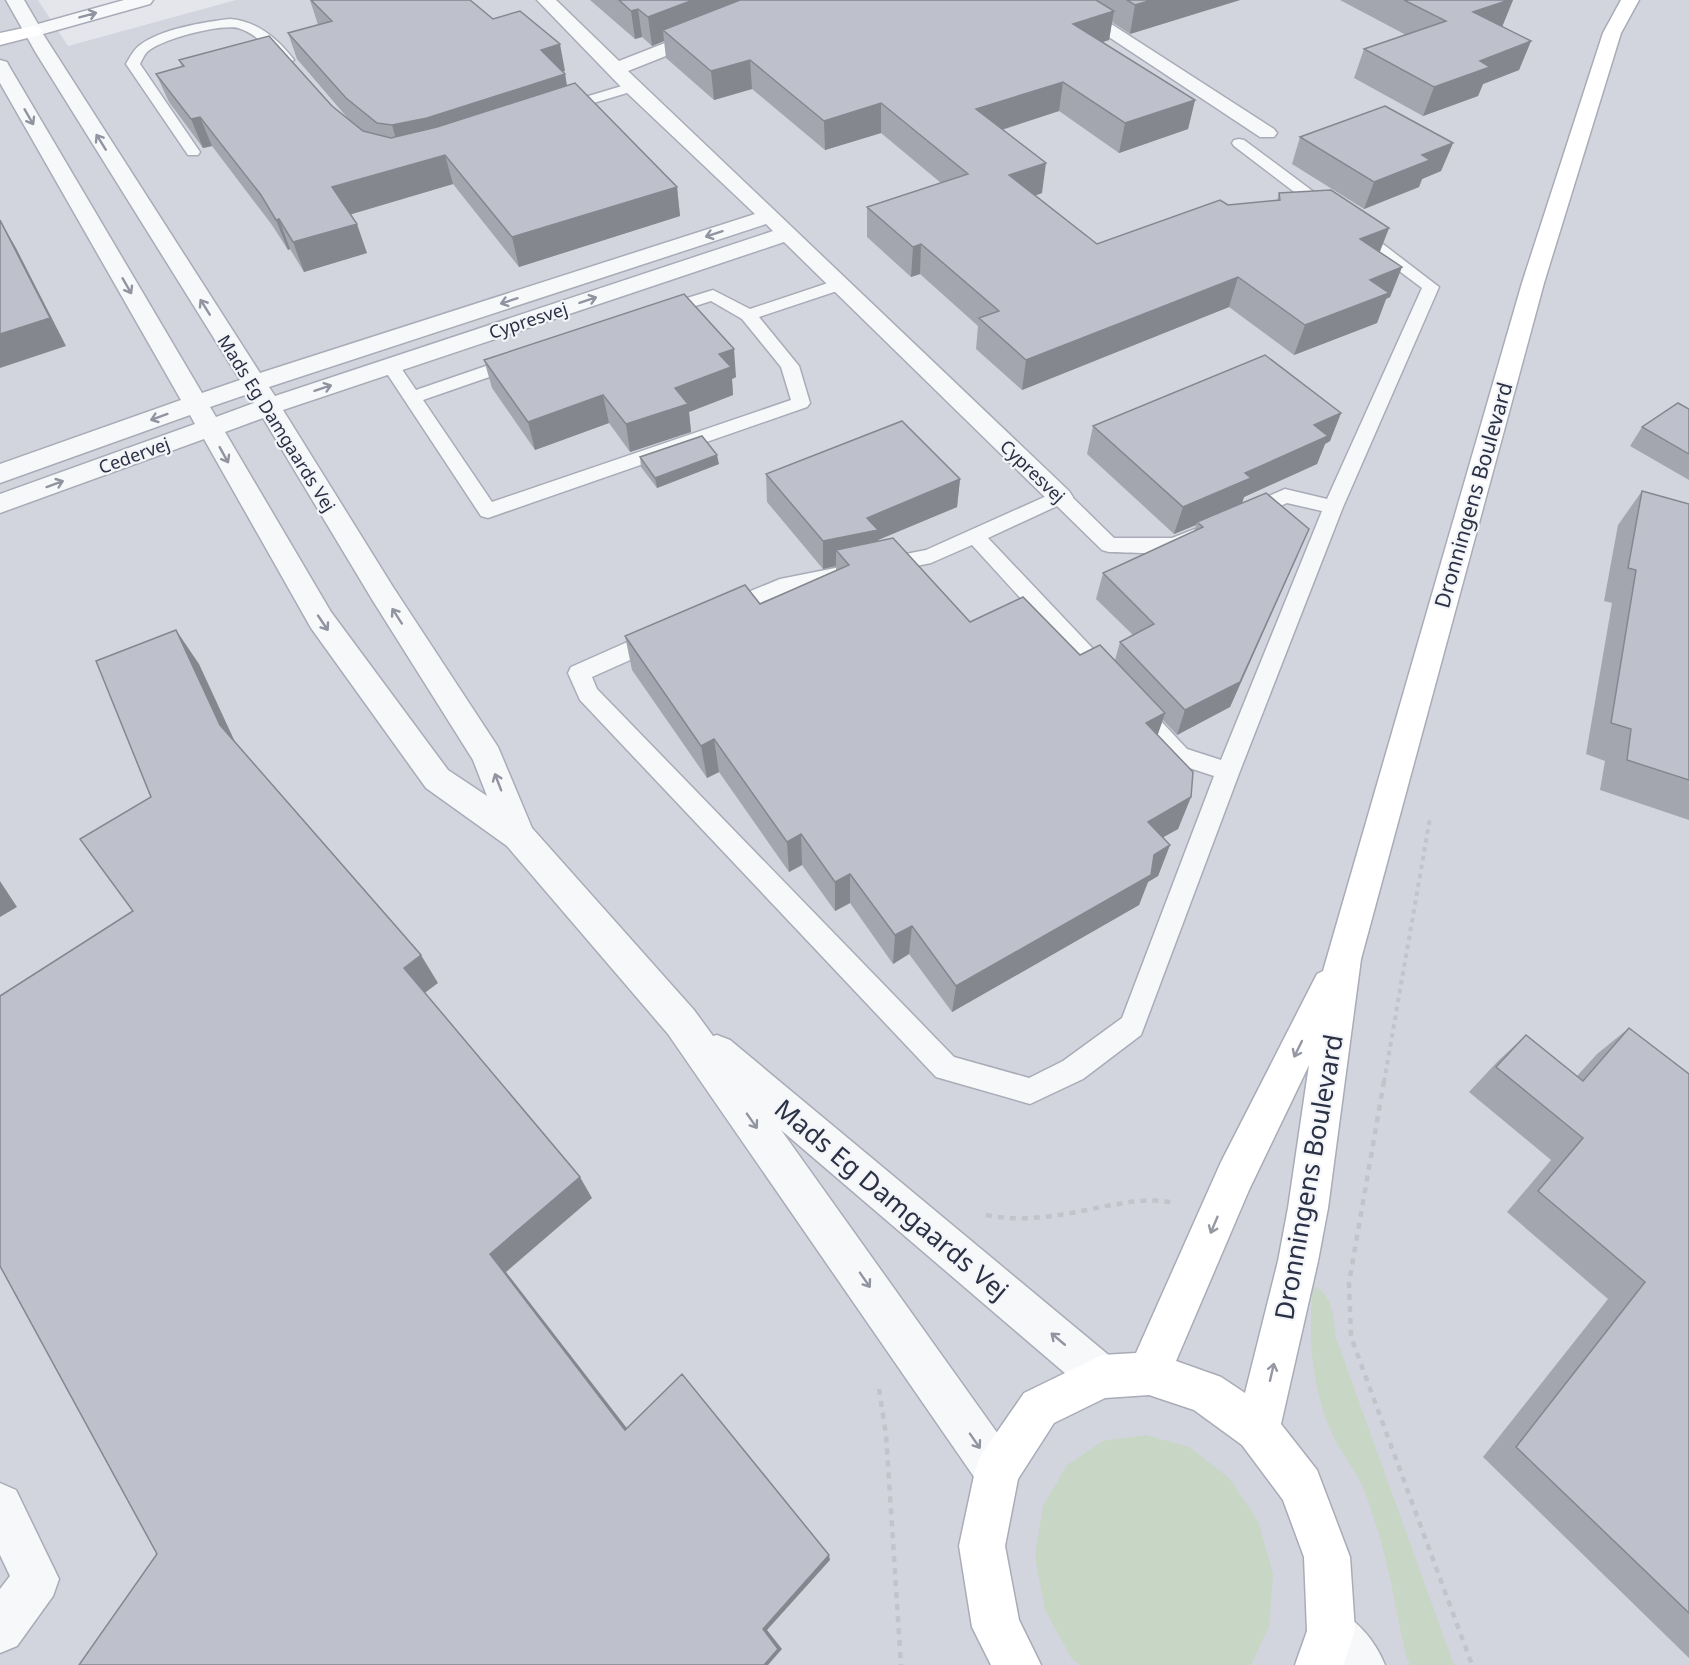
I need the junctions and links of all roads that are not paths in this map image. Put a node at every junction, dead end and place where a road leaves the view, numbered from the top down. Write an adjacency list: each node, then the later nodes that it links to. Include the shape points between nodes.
1 (144, 0): 7 (street, one-way to 1)
2 (546, 0): 12 (street, Cypresvej)
3 (791, 0): 12 (street)
4 (1062, 0): 15 (street)
5 (1611, 0): 8 (main road, Dronningens Boulevard)
6 (1629, 0): 8 (main road, Dronningens Boulevard)
7 (23, 15): 9 (main road); 25 (street, Mads Eg Damgaards Vej, one-way to 7)
8 (1612, 33): 39 (main road, Dronningens Boulevard, via 1533,283)
9 (0, 39)
10 (0, 66): 27 (street, Mads Eg Damgaards Vej, one-way to 27)
11 (294, 68): 17 (lane, via 270,41 236,23 199,28 143,49 133,64)
12 (616, 69): 13 (street, Cypresvej)
13 (632, 87): 14 (lane); 18 (street, Cypresvej)
14 (549, 113)
15 (1267, 133)
16 (1239, 143): 33 (lane, via 1431,287)
17 (193, 152)
18 (770, 216): 19 (street, Cypresvej); 25 (street, Cypresvej, one-way to 25)
19 (788, 233): 20 (street, Cypresvej); 24 (street, Cypresvej, one-way to 19)
20 (840, 284): 21 (lane); 31 (street, Cypresvej)
21 (748, 315): 22 (lane, via 714,295); 26 (lane, via 790,366 801,403 488,511)
22 (646, 318)
23 (535, 355): 26 (lane)
24 (391, 366): 26 (lane); 28 (street, Cypresvej, one-way to 24)
25 (254, 384): 27 (street, Cedervej); 28 (street, Mads Eg Damgaards Vej)
26 (412, 397)
27 (196, 404): 29 (street, Mads Eg Damgaards Vej); 30 (street, Cedervej, one-way to 30)
28 (268, 407): 29 (street, Cedervej); 38 (street, Mads Eg Damgaards Vej, one-way to 28, via 487,756)
29 (209, 427): 32 (street, Cedervej, one-way to 29); 38 (street, Mads Eg Damgaards Vej, one-way to 38, via 321,620 437,779)
30 (0, 474)
31 (1060, 497): 33 (lane, Cypresvej, via 1109,545 1174,545 1285,496); 34 (lane)
32 (0, 504)
33 (1333, 507): 37 (lane)
34 (975, 536): 35 (lane, via 931,556 780,586); 37 (lane, via 1179,756)
35 (706, 618)
36 (674, 631): 37 (lane, via 579,673 588,694 946,1068 1030,1090 1073,1070 1132,1026)
37 (1228, 771)
38 (519, 836): 40 (street, Mads Eg Damgaards Vej)
39 (1343, 959): 41 (main road, Dronningens Boulevard, one-way to 41, via 1235,1176); 43 (main road, Dronningens Boulevard, one-way to 39, via 1308,1208)
40 (681, 1022): 42 (street, Mads Eg Damgaards Vej, one-way to 40); 44 (street, Mads Eg Damgaards Vej, one-way to 44)
41 (1149, 1374): 42 (main road); 43 (main road, via 1206,1392)
42 (1102, 1377): 44 (main road, via 1039,1408)
43 (1258, 1429): 47 (main road, via 1301,1486 1327,1557)
44 (997, 1471): 48 (main road, via 982,1546 996,1627)
45 (0, 1506): 46 (street, via 36,1580)
46 (0, 1629)
47 (1325, 1648): 49 (street)
48 (1017, 1665)
49 (1361, 1665)

